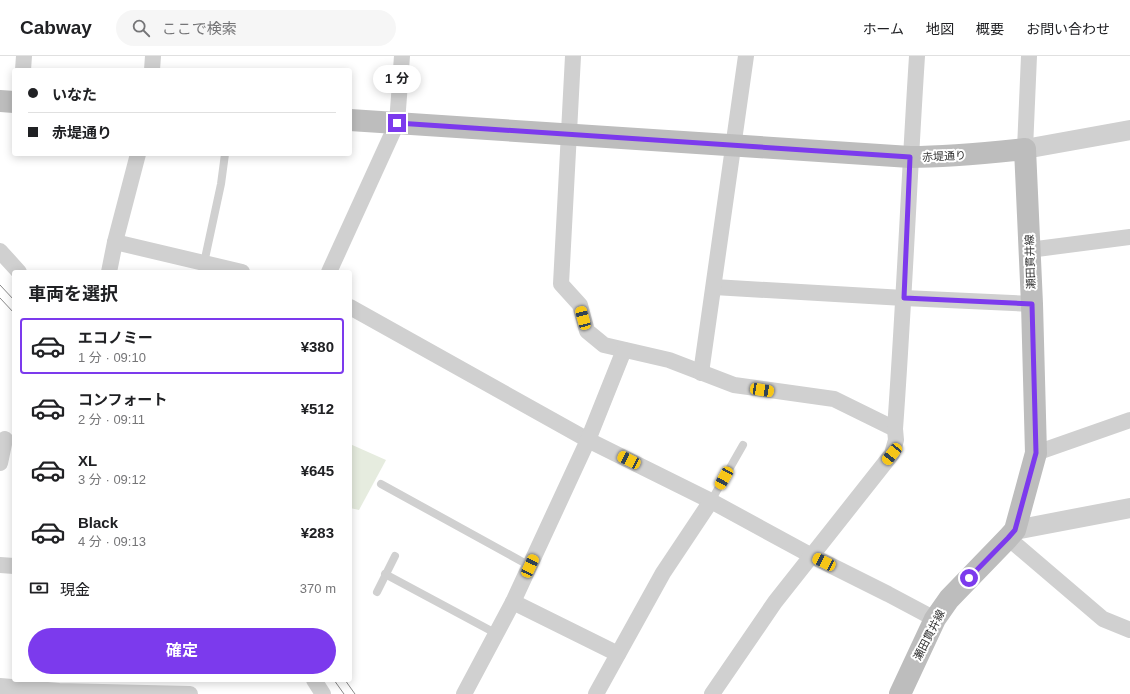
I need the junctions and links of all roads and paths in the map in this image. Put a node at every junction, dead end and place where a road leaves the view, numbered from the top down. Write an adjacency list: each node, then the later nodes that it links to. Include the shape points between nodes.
1 (24, 56): 8 (street)
2 (153, 56): 9 (street)
3 (402, 56): 13 (street)
4 (573, 56): 15 (street)
5 (746, 56): 16 (street)
6 (917, 56): 20 (street)
7 (1029, 56): 17 (street)
8 (23, 68)
9 (152, 68)
10 (0, 101): 11 (main road)
11 (12, 102)
12 (352, 120): 13 (main road, 赤堤通り)
13 (397, 123): 15 (main road, 赤堤通り); 29 (street)
14 (1130, 130): 17 (street, 赤堤通り)
15 (568, 134): 16 (main road, 赤堤通り); 34 (street, via 561,284 580,304 587,331 604,345)
16 (733, 146): 20 (main road, 赤堤通り); 30 (street)
17 (1025, 149): 20 (main road, 赤堤通り); 23 (main road, 瀬田貫井線)
18 (137, 156): 22 (street)
19 (225, 156): 25 (lane)
20 (910, 157): 31 (street)
21 (1130, 237): 23 (street)
22 (115, 242): 25 (street); 27 (street)
23 (1029, 250): 32 (main road, 瀬田貫井線)
24 (0, 251): 26 (street)
25 (204, 263): 28 (street)
26 (16, 270)
27 (109, 270)
28 (234, 270)
29 (330, 270)
30 (714, 287): 31 (street); 35 (street)
31 (904, 298): 32 (street); 37 (street)
32 (1032, 304): 41 (main road, 瀬田貫井線)
33 (352, 308): 39 (street)
34 (624, 350): 35 (street, via 670,360); 39 (street)
35 (701, 372): 37 (street, via 734,385 834,399)
36 (1130, 420): 41 (street)
37 (896, 429): 48 (street, via 892,454)
38 (6, 439): 42 (street)
39 (588, 440): 44 (street); 51 (street)
40 (743, 445): 44 (lane)
41 (1036, 453): 46 (main road, 瀬田貫井線)
42 (0, 463)
43 (381, 484): 51 (lane)
44 (712, 501): 48 (street); 58 (street, via 664,573)
45 (1130, 508): 46 (street)
46 (1012, 534): 55 (main road, 瀬田貫井線, via 949,599); 56 (street, via 1103,619)
47 (394, 556): 52 (lane)
48 (812, 556): 55 (street); 65 (street, via 775,602)
49 (0, 564): 50 (street)
50 (12, 566)
51 (530, 566): 54 (street)
52 (385, 574): 53 (lane); 57 (lane)
53 (376, 592)
54 (513, 602): 57 (street); 58 (street)
55 (935, 619): 66 (main road, 瀬田貫井線)
56 (1130, 630)
57 (497, 634): 63 (street)
58 (618, 654): 64 (street)
59 (315, 682): 62 (street)
60 (0, 686): 61 (street, via 59,691)
61 (190, 694)
62 (324, 694)
63 (464, 694)
64 (596, 694)
65 (712, 694)
66 (900, 694)

